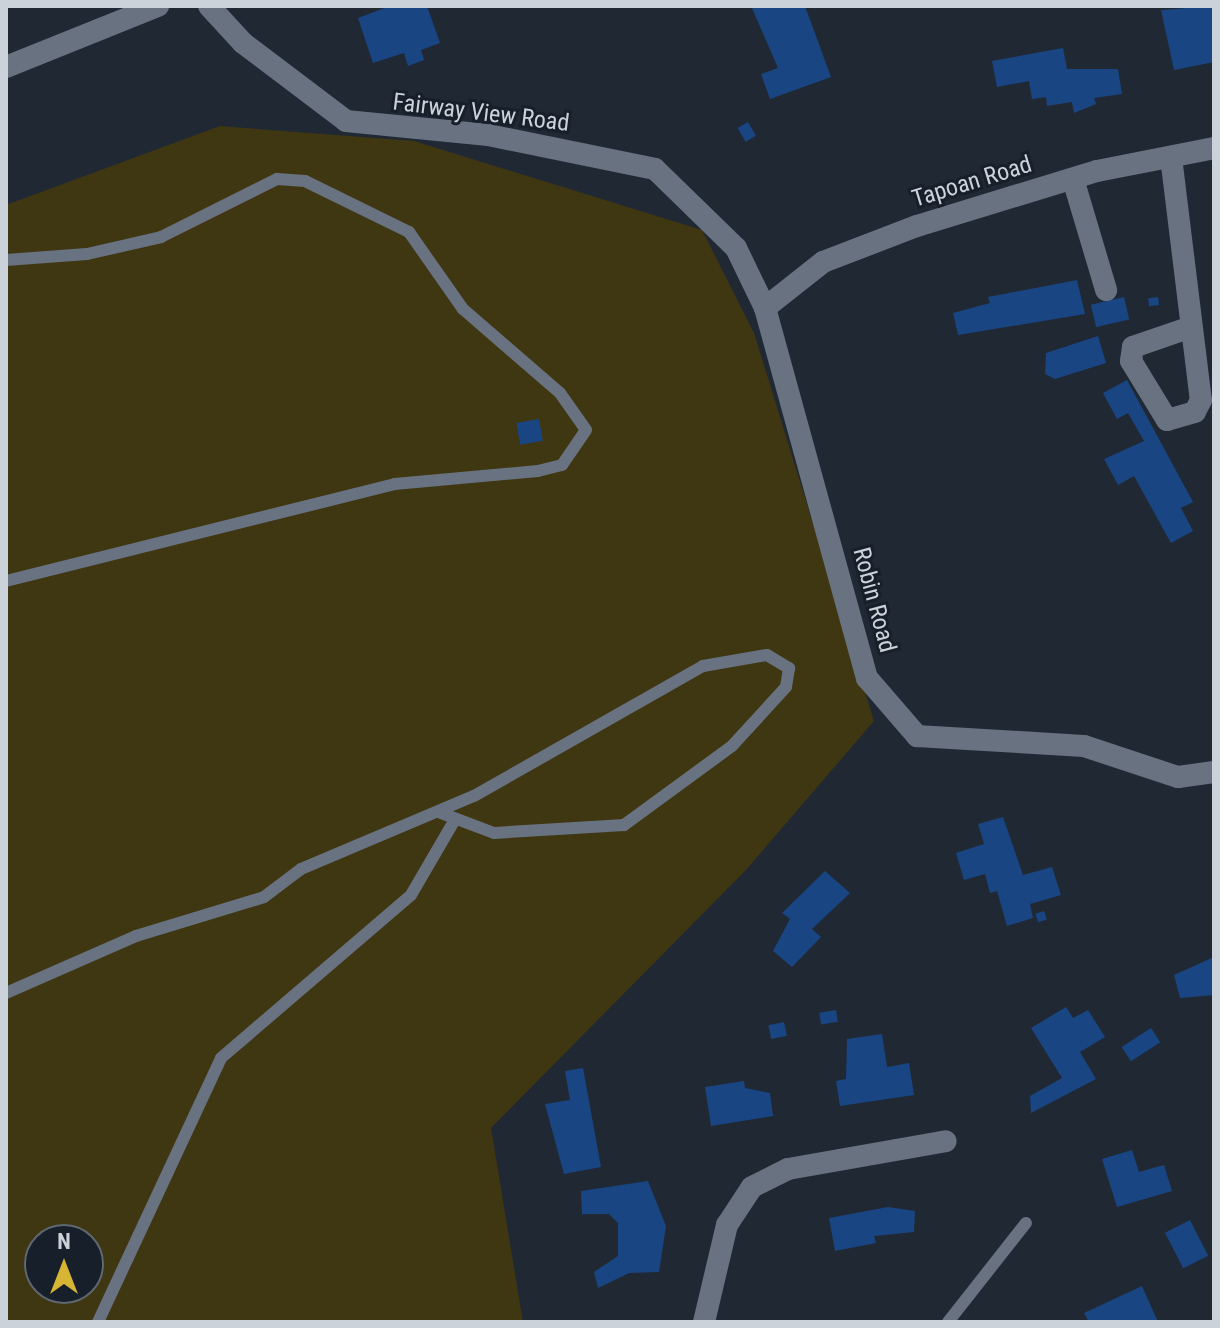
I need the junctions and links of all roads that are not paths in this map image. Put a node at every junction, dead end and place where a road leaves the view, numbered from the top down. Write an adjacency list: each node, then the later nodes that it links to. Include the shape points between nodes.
1 (158, 6): 3 (street)
2 (209, 6): 9 (street, Fairway View Road, via 243,43 346,121 502,137 655,169 736,248)
3 (6, 67)
4 (1214, 148): 5 (street, Tapoan Road)
5 (1171, 157): 6 (street, Tapoan Road); 10 (street)
6 (1073, 179): 8 (street); 9 (street, Tapoan Road, via 823,262)
7 (6, 260): 11 (lane, via 161,237 277,179 305,181 409,232 463,309 560,393 586,430 562,465 395,484)
8 (1106, 290)
9 (765, 308): 12 (street, Robin Road, via 867,678 917,736 1084,746 1178,777)
10 (1191, 327)
11 (6, 581)
12 (1214, 772)
13 (441, 813): 14 (lane); 14 (lane, via 703,666 767,655 789,668 786,687 732,746 624,825 494,833); 15 (lane, via 352,845 264,897 148,931)
14 (454, 821): 18 (lane, via 411,895 221,1058)
15 (6, 993)
16 (946, 1141): 19 (street, via 788,1169 752,1187 727,1225)
17 (1026, 1223): 20 (lane)
18 (98, 1322)
19 (704, 1322)
20 (948, 1322)

